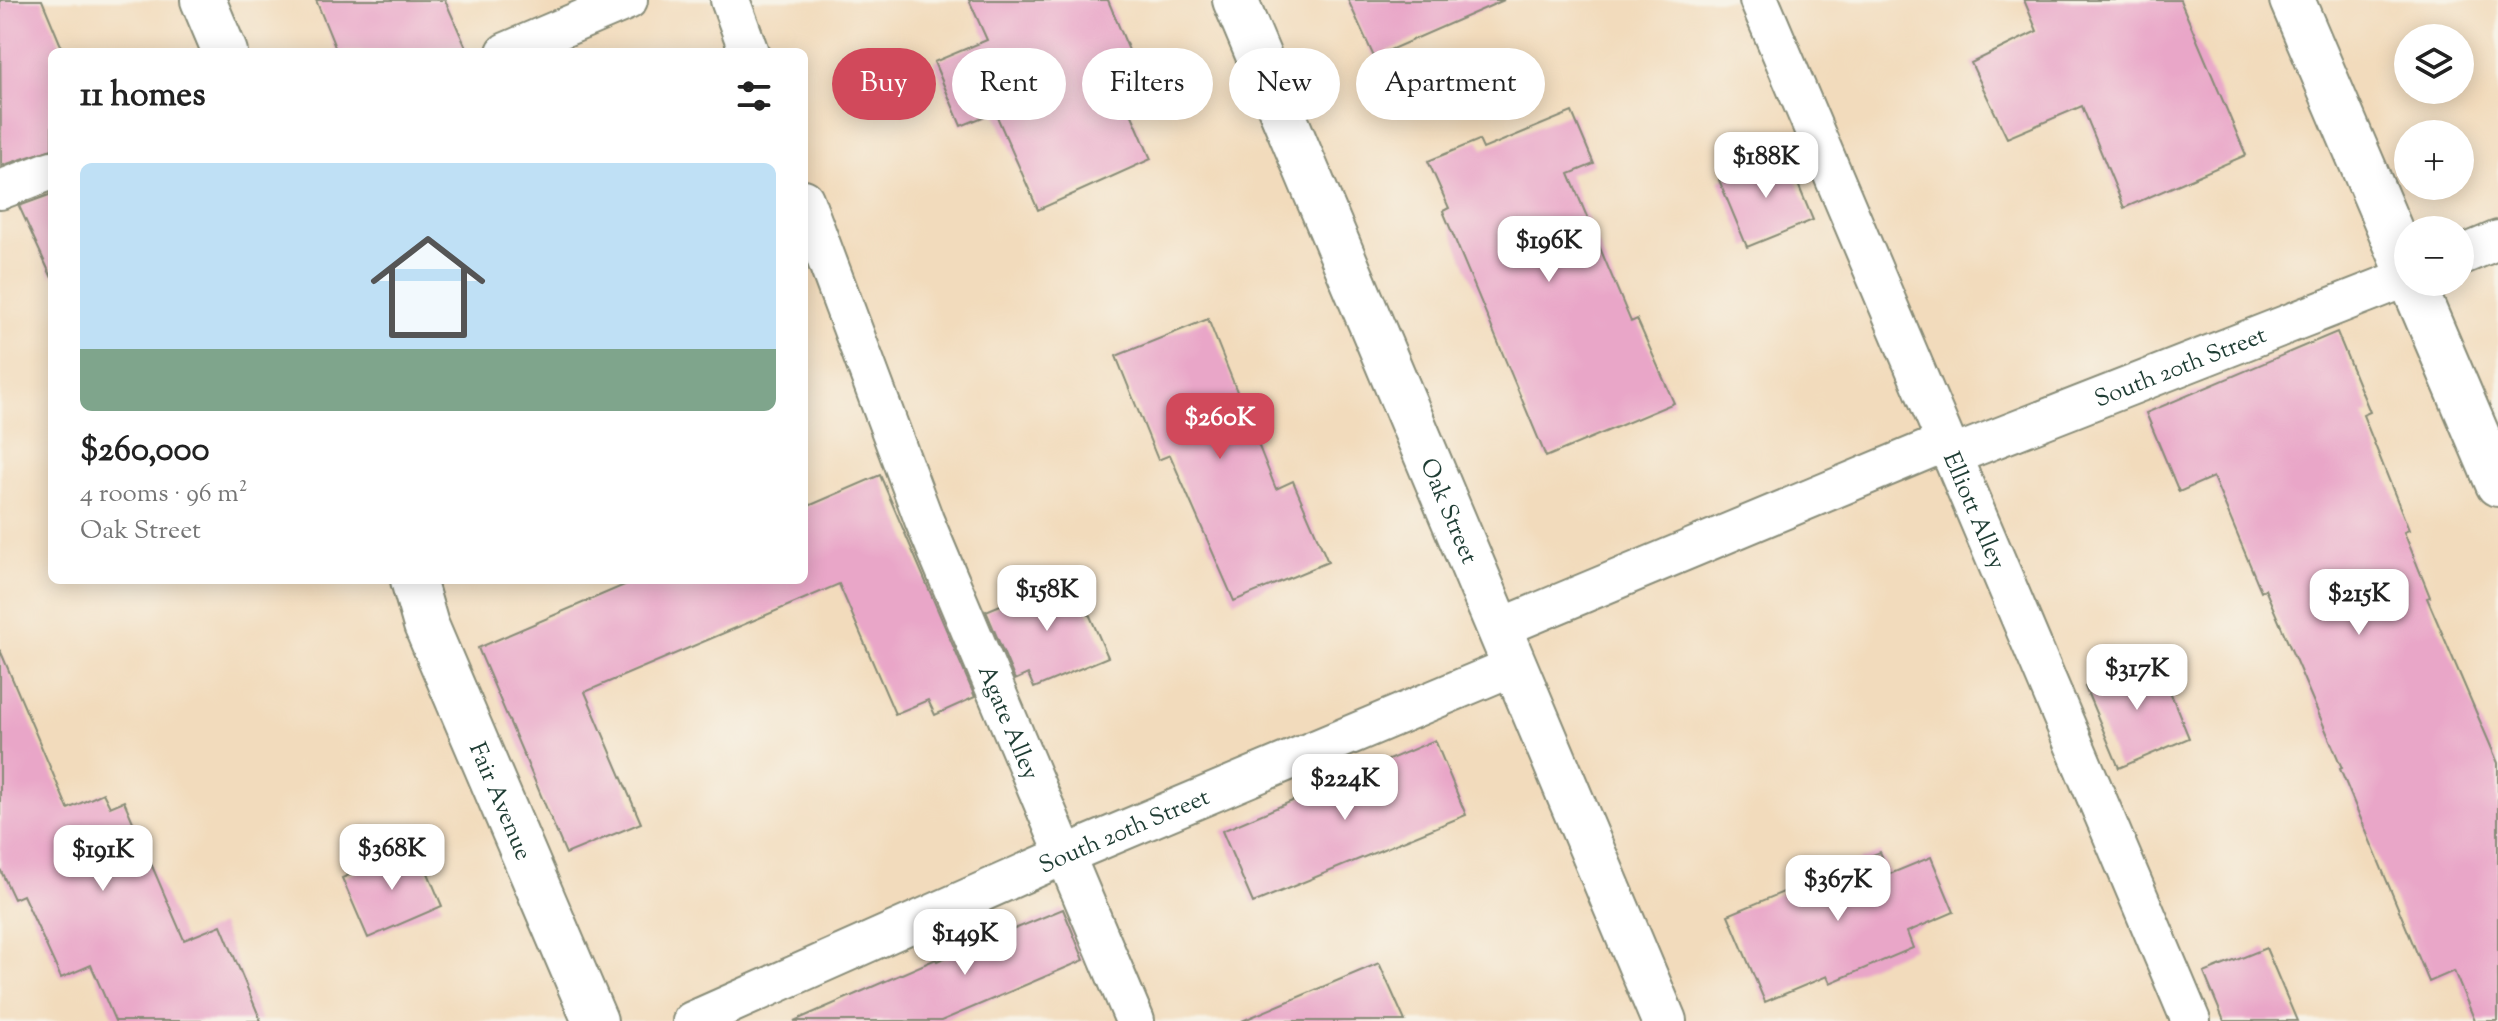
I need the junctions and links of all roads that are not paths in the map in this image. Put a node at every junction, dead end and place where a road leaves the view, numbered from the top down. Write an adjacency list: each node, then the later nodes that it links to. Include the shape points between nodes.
1 (203, 0): 7 (street)
2 (628, 0): 8 (lane)
3 (730, 0): 9 (lane)
4 (1235, 0): 21 (street, Oak Street)
5 (1759, 0): 18 (lane, Elliott Alley)
6 (2292, 0): 14 (street)
7 (223, 48)
8 (515, 48)
9 (748, 48)
10 (48, 172): 11 (lane)
11 (0, 190)
12 (808, 210): 22 (lane, Agate Alley, via 924,520)
13 (2498, 240): 15 (lane)
14 (2394, 241)
15 (2474, 250)
16 (2394, 279): 18 (lane, South 20th Street)
17 (2418, 296): 19 (street)
18 (1949, 449): 21 (lane, South 20th Street); 27 (lane, Elliott Alley)
19 (2498, 484)
20 (414, 584): 23 (street, Fair Avenue, via 426,625)
21 (1506, 647): 22 (lane, South 20th Street); 26 (street, Oak Street)
22 (1065, 855): 24 (lane, South 20th Street); 25 (lane, Agate Alley)
23 (595, 1021)
24 (692, 1021)
25 (1135, 1021)
26 (1664, 1021)
27 (2191, 1021)

